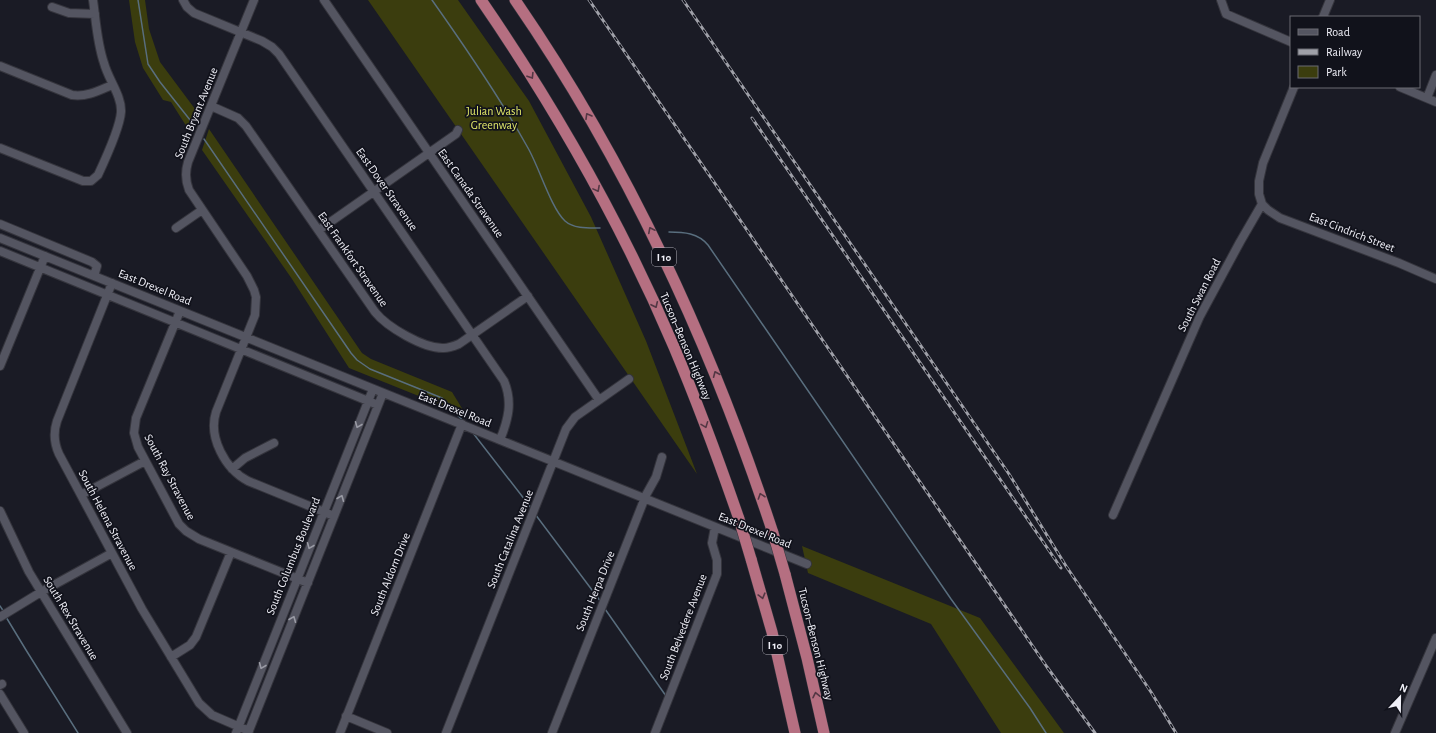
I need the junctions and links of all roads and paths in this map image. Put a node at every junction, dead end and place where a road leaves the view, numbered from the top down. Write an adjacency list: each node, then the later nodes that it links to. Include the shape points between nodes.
1 (93, 0): 10 (street)
2 (183, 0): 12 (street, East Dover Stravenue, via 194,13)
3 (254, 0): 12 (street, South Bryant Avenue)
4 (324, 0): 24 (street, East Canada Stravenue)
5 (479, 0): 86 (highway, Tucson–Benson Highway / I 10, one-way to 86, bridge, via 542,93 576,151 630,252 671,341 713,444 739,519 780,664)
6 (515, 0): 87 (highway, Tucson–Benson Highway / I 10, one-way to 6, bridge, via 808,658 773,533 745,448 688,309 616,164 554,59)
7 (1221, 0): 13 (street, via 1226,14)
8 (1330, 0): 11 (street)
9 (52, 7): 10 (street, via 69,14)
10 (95, 14): 16 (street, via 101,54)
11 (1323, 16)
12 (241, 32): 21 (street, South Bryant Avenue); 25 (street, East Dover Stravenue, via 268,44 279,54)
13 (1290, 42)
14 (0, 66): 16 (street, via 72,94 87,95)
15 (1436, 75): 19 (street)
16 (112, 85): 23 (street, via 120,101 120,118 96,178 80,180)
17 (1294, 88): 26 (street, via 1261,170 1259,188)
18 (1402, 88): 19 (street)
19 (1427, 98): 20 (street)
20 (1436, 102)
21 (211, 106): 27 (street, South Bryant Avenue, via 186,173 189,190); 30 (street, East Frankfort Stravenue, via 238,118 246,126)
22 (458, 130): 24 (street)
23 (0, 148)
24 (429, 154): 25 (street); 39 (street, East Canada Stravenue)
25 (374, 191): 30 (street); 42 (street, East Dover Stravenue)
26 (1262, 204): 36 (street, East Cindrich Street, via 1280,218); 63 (street, South Swan Road, via 1200,316)
27 (202, 210): 29 (street); 43 (street, South Bryant Avenue, via 254,290 255,315)
28 (0, 224): 35 (street, via 92,262 97,266)
29 (176, 228)
30 (318, 230): 42 (street, East Frankfort Stravenue, via 375,312 393,329 439,348 454,346)
31 (0, 238): 33 (street, East Drexel Road)
32 (0, 250): 34 (street, East Drexel Road)
33 (45, 256): 34 (street); 35 (street, East Drexel Road)
34 (40, 267): 38 (street, East Drexel Road); 45 (street)
35 (94, 276): 37 (street, East Drexel Road)
36 (1436, 279)
37 (112, 283): 38 (street, South Helena Stravenue); 40 (street, East Drexel Road)
38 (108, 294): 41 (street, East Drexel Road); 59 (street, South Helena Stravenue, via 56,421 54,432 57,449)
39 (528, 296): 42 (street, East Frankfort Stravenue); 50 (street, East Canada Stravenue)
40 (180, 311): 41 (street, South Ray Stravenue); 43 (street, East Drexel Road)
41 (176, 322): 44 (street, East Drexel Road); 56 (street, South Ray Stravenue, via 135,423 136,443)
42 (472, 335): 53 (street, East Dover Stravenue, via 504,381 508,394 509,415)
43 (246, 337): 44 (street, South Bryant Avenue); 47 (street, East Drexel Road)
44 (242, 349): 49 (street, East Drexel Road); 58 (street, South Bryant Avenue, via 213,424 216,440)
45 (0, 366)
46 (629, 379): 50 (street, South Catalina Avenue)
47 (372, 388): 48 (street, East Drexel Road); 49 (street, South Columbus Boulevard)
48 (383, 393): 51 (street, South Columbus Boulevard); 52 (street, East Drexel Road)
49 (368, 400): 51 (street, East Drexel Road); 62 (street, South Columbus Boulevard, one-way to 62)
50 (599, 400): 57 (street, South Catalina Avenue, via 568,425)
51 (378, 405): 64 (street, South Columbus Boulevard, one-way to 51)
52 (462, 424): 53 (street, East Drexel Road); 76 (street, South Aldorn Drive)
53 (500, 440): 57 (street, East Drexel Road)
54 (274, 443): 58 (street, via 245,458)
55 (662, 457): 60 (street, South Herpa Drive, via 656,477)
56 (145, 461): 59 (street); 66 (street, South Ray Stravenue, via 182,528 197,538)
57 (553, 461): 60 (street, East Drexel Road); 83 (street, South Catalina Avenue)
58 (232, 469): 62 (street, via 248,481)
59 (81, 495): 67 (street, South Helena Stravenue)
60 (645, 498): 65 (street, East Drexel Road); 84 (street, South Herpa Drive)
61 (0, 511): 71 (street, South Rex Stravenue)
62 (324, 512): 64 (street); 69 (street, South Columbus Boulevard, one-way to 69)
63 (1113, 514)
64 (334, 516): 70 (street, South Columbus Boulevard)
65 (715, 527): 68 (street, East Drexel Road); 85 (street, South Belvedere Avenue, via 712,543 718,565 715,579)
66 (231, 552): 69 (street, South Ray Stravenue); 74 (street, via 196,637 190,645)
67 (112, 553): 71 (street); 74 (street, South Helena Stravenue)
68 (807, 564)
69 (297, 578): 70 (street, South Ray Stravenue); 77 (street, South Columbus Boulevard, one-way to 77)
70 (308, 582): 78 (street, South Columbus Boulevard, one-way to 70)
71 (41, 592): 72 (street); 80 (street, South Rex Stravenue)
72 (0, 617)
73 (1436, 638): 88 (street)
74 (171, 657): 77 (street, South Helena Stravenue, via 202,708)
75 (0, 694): 79 (street)
76 (346, 716): 81 (street, South Aldorn Drive); 82 (street)
77 (237, 730): 78 (street, South Helena Stravenue)
78 (249, 732)
79 (24, 733)
80 (127, 733)
81 (340, 733)
82 (387, 733)
83 (446, 733)
84 (552, 733)
85 (655, 733)
86 (795, 733)
87 (824, 733)
88 (1395, 733)

